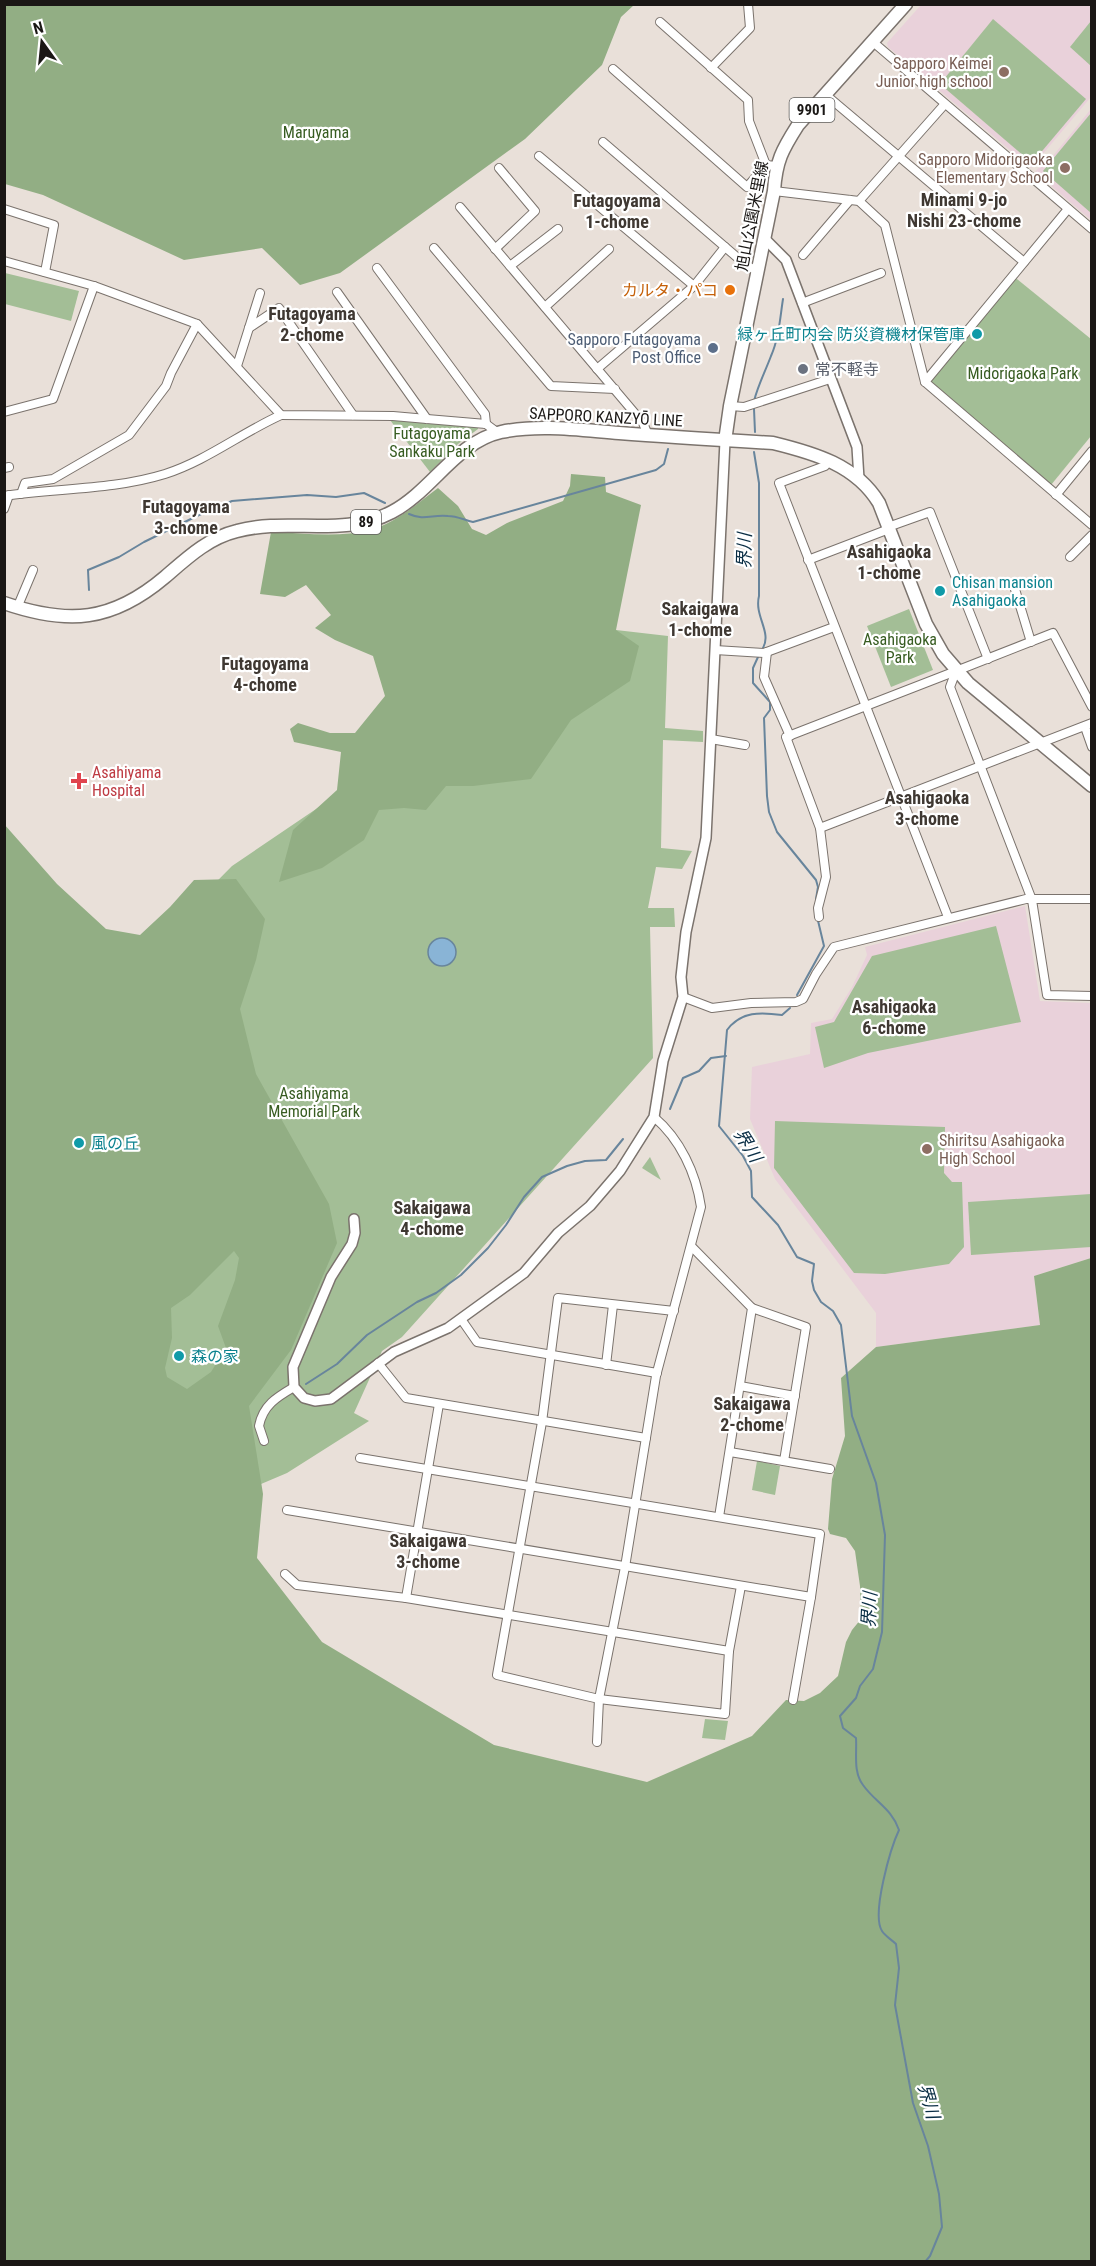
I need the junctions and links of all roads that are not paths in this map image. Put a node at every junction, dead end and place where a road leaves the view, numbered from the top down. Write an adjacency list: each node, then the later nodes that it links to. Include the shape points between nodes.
1 (748, 4): 5 (street, via 750,28)
2 (906, 4): 4 (main road, 旭山公園米里線 / 9901)
3 (660, 22): 5 (street)
4 (873, 42): 7 (main road, 旭山公園米里線 / 9901); 8 (street)
5 (711, 68): 12 (street, via 748,100 749,121)
6 (613, 69): 12 (street, via 747,187)
7 (826, 95): 11 (street); 12 (main road, 旭山公園米里線 / 9901, via 798,125)
8 (944, 105): 11 (street); 18 (street)
9 (603, 142): 22 (street)
10 (539, 156): 35 (street)
11 (898, 156): 15 (street); 28 (street)
12 (771, 165): 14 (main road, 旭山公園米里線 / 9901)
13 (500, 168): 24 (street, via 535,211)
14 (774, 191): 15 (street); 21 (main road, 旭山公園米里線 / 9901)
15 (854, 200): 26 (street); 45 (street, via 885,225)
16 (460, 207): 24 (street)
17 (4, 209): 32 (street, via 54,225)
18 (1068, 209): 20 (street); 28 (street)
19 (558, 229): 29 (street)
20 (1092, 229)
21 (764, 238): 31 (main road, 旭山公園米里線 / 9901); 38 (street, via 786,260)
22 (725, 247): 31 (street); 35 (street)
23 (434, 248): 46 (street, via 551,386)
24 (495, 249): 29 (street)
25 (609, 249): 39 (street)
26 (802, 255)
27 (4, 261): 32 (street)
28 (1024, 262): 45 (street)
29 (510, 266): 39 (street)
30 (376, 268): 52 (street, via 485,414)
31 (758, 271): 47 (main road, 旭山公園米里線 / 9901)
32 (45, 272): 34 (street)
33 (881, 273): 38 (street)
34 (94, 286): 40 (street); 48 (street, via 53,399)
35 (694, 286): 43 (street)
36 (338, 291): 51 (street)
37 (260, 293): 41 (street)
38 (802, 303): 44 (street)
39 (545, 307): 43 (street)
40 (197, 324): 42 (street); 59 (street, via 166,386 129,435 53,479 25,483)
41 (249, 328): 42 (street); 50 (street, via 279,308)
42 (237, 366): 49 (street)
43 (597, 369): 46 (street)
44 (830, 379): 47 (street, via 744,407); 58 (street, via 857,447)
45 (925, 382): 61 (street)
46 (615, 389): 54 (street)
47 (730, 406): 55 (main road, 旭山公園米里線 / 9901)
48 (4, 412)
49 (281, 415): 50 (street); 59 (street, via 167,473 117,484)
50 (353, 416): 51 (street)
51 (427, 418): 52 (street)
52 (486, 424): 53 (street)
53 (498, 433): 54 (main road, SAPPORO KANZYŌ LINE / 89, via 540,428); 71 (main road, SAPPORO KANZYŌ LINE / 89, via 468,448 409,502 373,520 351,526 254,526 233,532 195,550 131,601 93,615 55,617)
54 (648, 435): 55 (main road, SAPPORO KANZYŌ LINE / 89)
55 (725, 441): 57 (main road, SAPPORO KANZYŌ LINE / 89, via 773,443); 74 (street)
56 (1092, 451): 61 (street)
57 (830, 460): 58 (main road, SAPPORO KANZYŌ LINE / 89); 67 (street, via 825,466 780,483)
58 (859, 479): 64 (main road, SAPPORO KANZYŌ LINE / 89, via 871,491)
59 (21, 494): 60 (street)
60 (7, 495): 62 (street)
61 (1056, 495): 63 (street)
62 (4, 509)
63 (1092, 525)
64 (889, 528): 67 (street); 76 (street, via 930,512); 77 (main road, SAPPORO KANZYŌ LINE / 89, via 933,639)
65 (1092, 535): 66 (street)
66 (1070, 556)
67 (808, 560): 72 (street)
68 (33, 570): 71 (street)
69 (1014, 585): 73 (street)
70 (4, 603): 71 (main road, SAPPORO KANZYŌ LINE / 89)
71 (17, 608)
72 (834, 627): 75 (street); 78 (street)
73 (1031, 642): 76 (street); 79 (street, via 1053,633)
74 (715, 650): 75 (street); 82 (street)
75 (767, 652): 81 (street, via 764,677)
76 (988, 659): 77 (street)
77 (956, 671): 78 (street); 83 (main road, SAPPORO KANZYŌ LINE / 89); 86 (street, via 950,687)
78 (865, 706): 81 (street); 88 (street)
79 (1092, 707)
80 (1088, 725): 83 (street); 85 (street)
81 (790, 736): 89 (street, via 786,737)
82 (711, 739): 84 (street); 95 (street, via 706,838 686,932)
83 (1040, 744): 86 (street); 87 (main road, SAPPORO KANZYŌ LINE / 89)
84 (745, 745)
85 (1092, 747)
86 (981, 766): 88 (street); 91 (street)
87 (1092, 786)
88 (901, 797): 89 (street); 93 (street)
89 (820, 828): 92 (street, via 826,878)
90 (1092, 899): 91 (street)
91 (1032, 900): 93 (street); 94 (street, via 1047,995)
92 (819, 917)
93 (948, 917): 95 (street, via 834,947 803,999 796,1002 712,1008)
94 (1092, 996)
95 (683, 997): 96 (street, via 663,1061)
96 (654, 1117): 98 (street, via 680,1144 699,1193 701,1206); 102 (street, via 620,1171 590,1206 558,1233 524,1273)
97 (354, 1219): 108 (street, via 352,1244 330,1278 293,1367)
98 (692, 1247): 100 (street); 101 (street)
99 (613, 1305): 101 (street); 103 (street, via 558,1298); 105 (street)
100 (752, 1308): 107 (street); 109 (street, via 806,1327)
101 (674, 1311): 106 (street)
102 (461, 1319): 103 (street, via 477,1342); 104 (street)
103 (551, 1356): 105 (street); 111 (street)
104 (378, 1363): 108 (street, via 331,1399 304,1398); 110 (street, via 406,1398)
105 (606, 1365): 106 (street)
106 (657, 1374): 112 (street)
107 (740, 1386): 109 (street); 114 (street)
108 (294, 1388): 113 (street, via 266,1408 259,1426)
109 (795, 1396): 116 (street)
110 (439, 1404): 111 (street); 117 (street)
111 (542, 1422): 112 (street); 119 (street)
112 (646, 1438): 120 (street)
113 (264, 1441)
114 (730, 1452): 116 (street); 122 (street)
115 (360, 1458): 117 (street)
116 (784, 1461): 118 (street)
117 (429, 1468): 119 (street); 123 (street)
118 (830, 1468)
119 (531, 1485): 120 (street); 124 (street)
120 (635, 1503): 122 (street); 125 (street)
121 (287, 1510): 123 (street)
122 (719, 1517): 128 (street, via 820,1534)
123 (417, 1533): 124 (street); 129 (street)
124 (520, 1549): 125 (street); 130 (street)
125 (625, 1567): 127 (street); 131 (street)
126 (285, 1574): 129 (street, via 297,1585)
127 (741, 1586): 128 (street); 132 (street)
128 (811, 1597): 134 (street)
129 (406, 1598): 130 (street)
130 (507, 1614): 131 (street); 133 (street, via 497,1675)
131 (611, 1632): 132 (street); 133 (street)
132 (729, 1651): 133 (street, via 725,1714)
133 (599, 1699): 135 (street)
134 (793, 1700)
135 (597, 1742)

